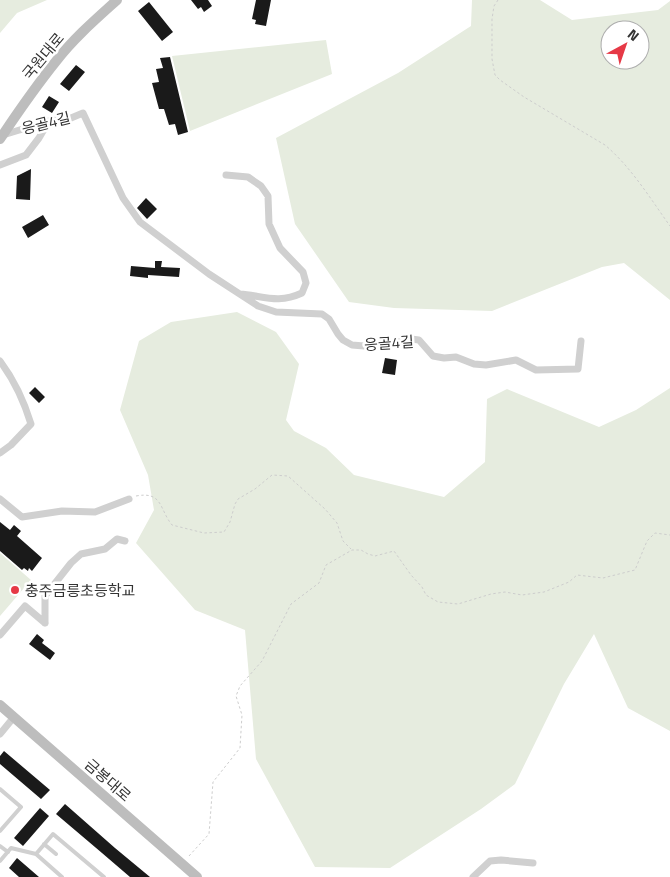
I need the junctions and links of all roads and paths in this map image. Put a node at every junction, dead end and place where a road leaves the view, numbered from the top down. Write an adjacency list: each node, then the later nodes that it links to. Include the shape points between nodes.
1 (117, 0): 4 (street, 국원대로, via 58,59)
2 (498, 0): 7 (path, via 492,19 492,60 496,75 524,97 605,145 651,198)
3 (49, 120): 4 (street, 응골4길); 5 (street, via 26,155); 8 (street, 응골4길, via 83,113 123,198 140,222)
4 (2, 137)
5 (0, 165)
6 (226, 175): 8 (street, 응골4길, via 248,177 261,186 268,196 269,224 280,248 303,272 306,283 302,294 279,300)
7 (670, 226)
8 (240, 294): 9 (street, 응골4길, via 258,306 276,312 322,314 352,345 420,340 433,356 456,357 474,364 516,360 536,370 578,369)
9 (581, 341)
10 (0, 361): 11 (street, via 23,398 31,424)
11 (0, 453)
12 (0, 499): 13 (street, via 22,517 62,511 95,512)
13 (129, 499): 16 (path, via 148,494 161,504 172,525 204,533 220,533 228,527 238,500 272,475 288,476 334,519 343,541)
14 (670, 535): 16 (path, via 655,533 647,541 635,570 603,578 577,575 544,592 522,595 505,592 458,604 438,602 426,596 394,551 375,556)
15 (125, 541): 17 (street, via 117,539 105,549 81,554 71,563 45,596 46,623 25,606)
16 (352, 550): 30 (path, via 326,565 319,583 292,604 262,661 240,686 236,696 242,716 240,748 213,782 209,834)
17 (0, 635)
18 (0, 704): 19 (street, 금봉대로)
19 (14, 717): 20 (street); 30 (street, 금봉대로)
20 (0, 734)
21 (0, 790): 22 (lane, via 21,807)
22 (0, 831)
23 (44, 844): 26 (lane); 27 (lane); 32 (lane, via 53,834)
24 (0, 846): 25 (lane)
25 (8, 852): 26 (lane, via 11,848); 28 (lane)
26 (36, 854): 31 (lane)
27 (56, 854)
28 (0, 861)
29 (533, 863): 34 (street, via 490,861)
30 (182, 864): 33 (street, 금봉대로)
31 (62, 877)
32 (104, 877)
33 (196, 877)
34 (473, 877)

